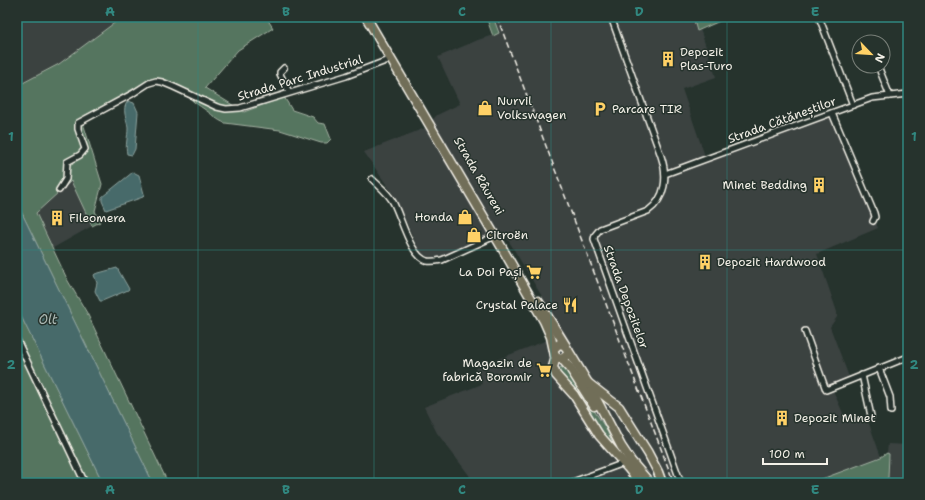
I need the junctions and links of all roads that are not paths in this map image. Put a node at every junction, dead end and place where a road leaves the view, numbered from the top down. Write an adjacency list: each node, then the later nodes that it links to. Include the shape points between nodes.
1 (366, 17): 6 (main road, Strada Râureni)
2 (371, 17): 5 (main road, Strada Râureni)
3 (611, 17): 15 (street, Strada Depozitelor, via 661,156)
4 (819, 17): 13 (street)
5 (385, 41): 6 (street); 8 (main road, Strada Râureni)
6 (391, 59): 8 (street); 10 (street, Strada Parc Industrial, via 346,76); 19 (main road, Strada Râureni)
7 (284, 68): 10 (street, via 280,74)
8 (403, 71): 22 (main road, Strada Râureni)
9 (881, 74): 12 (street)
10 (289, 92): 17 (street, Strada Parc Industrial, via 240,108 226,109 211,105 162,82 149,83 78,123 85,149 67,162 66,179)
11 (908, 94): 12 (street, Strada Cătăneștilor)
12 (890, 96): 13 (street, Strada Cătăneștilor, via 872,98)
13 (853, 105): 14 (street, Strada Cătăneștilor)
14 (832, 113): 15 (street, Strada Cătăneștilor); 18 (street, via 874,213)
15 (665, 174): 38 (street, Strada Depozitelor, via 662,192 654,207 600,229 594,239)
16 (372, 179): 19 (street, via 391,199 409,240 424,259 434,262 442,260)
17 (59, 190)
18 (873, 221)
19 (495, 236): 23 (main road, Strada Râureni, via 544,321)
20 (805, 330): 27 (street, via 826,390)
21 (17, 340): 33 (street)
22 (567, 348): 23 (main road, via 559,344); 25 (main road, via 567,355); 28 (main road, Strada Râureni)
23 (554, 349): 25 (main road, via 554,354)
24 (908, 357): 26 (street)
25 (559, 358): 31 (main road, via 570,368); 32 (main road, via 553,367 556,375 574,395 596,432)
26 (879, 368): 27 (street); 29 (street, via 890,397)
27 (862, 375): 30 (street)
28 (588, 383): 31 (main road, Strada Râureni); 37 (main road, via 621,410 648,453)
29 (891, 411)
30 (871, 416)
31 (608, 423): 36 (main road, via 631,461)
32 (624, 462): 34 (street); 35 (main road)
33 (85, 483)
34 (570, 483)
35 (640, 483)
36 (650, 483)
37 (662, 483)
38 (681, 483)

